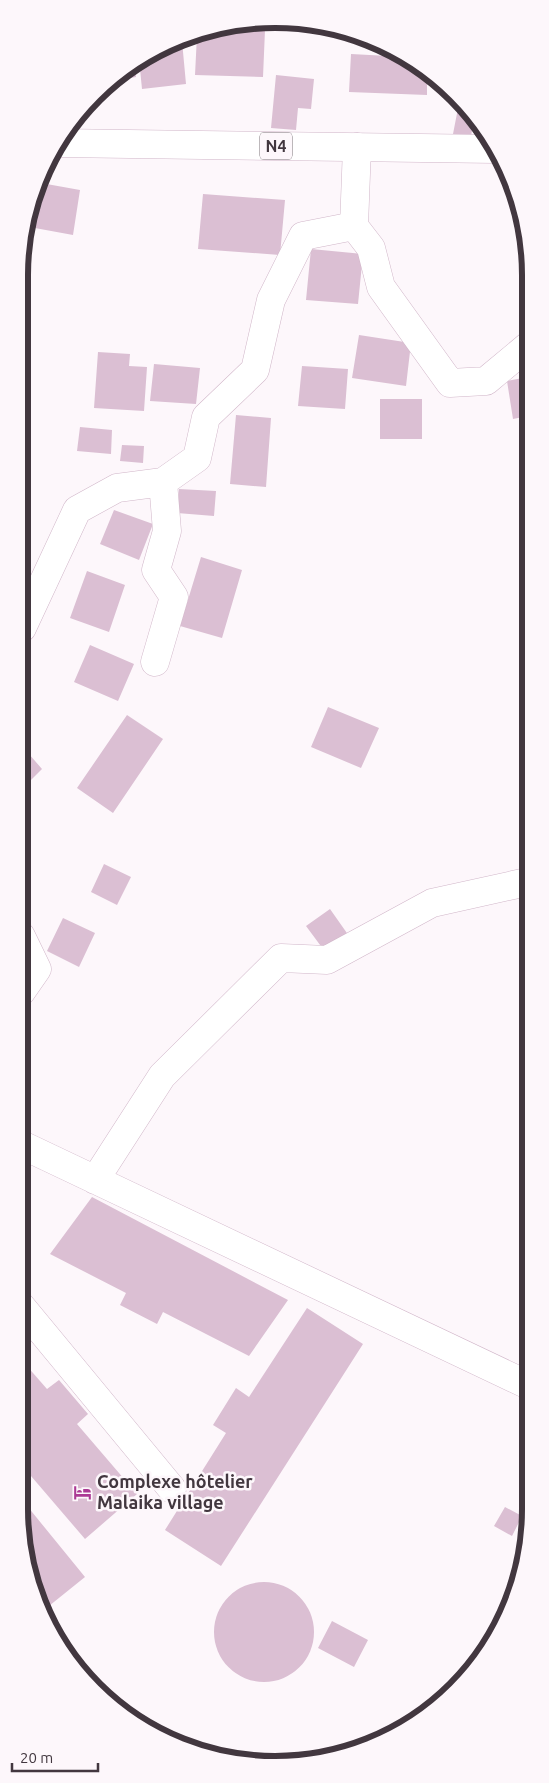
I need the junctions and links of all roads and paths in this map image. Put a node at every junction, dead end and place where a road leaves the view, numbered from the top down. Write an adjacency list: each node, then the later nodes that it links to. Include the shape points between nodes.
1 (66, 143): 2 (main road, N4)
2 (357, 147): 3 (main road, N4); 4 (main road)
3 (487, 149)
4 (354, 226): 5 (main road, via 371,248 381,287 450,383 486,380); 6 (main road, via 303,236 271,300 255,370 206,417 197,458)
5 (522, 351)
6 (163, 482): 7 (main road, via 117,488 77,510); 8 (main road, via 167,531 156,570 174,597)
7 (28, 615)
8 (154, 662)
9 (522, 883): 13 (main road, via 432,903 327,960 281,958 162,1076)
10 (28, 950): 11 (main road, via 37,969)
11 (28, 982)
12 (28, 1148): 13 (main road)
13 (95, 1180): 15 (main road)
14 (28, 1315): 16 (main road)
15 (522, 1382)
16 (172, 1489)

